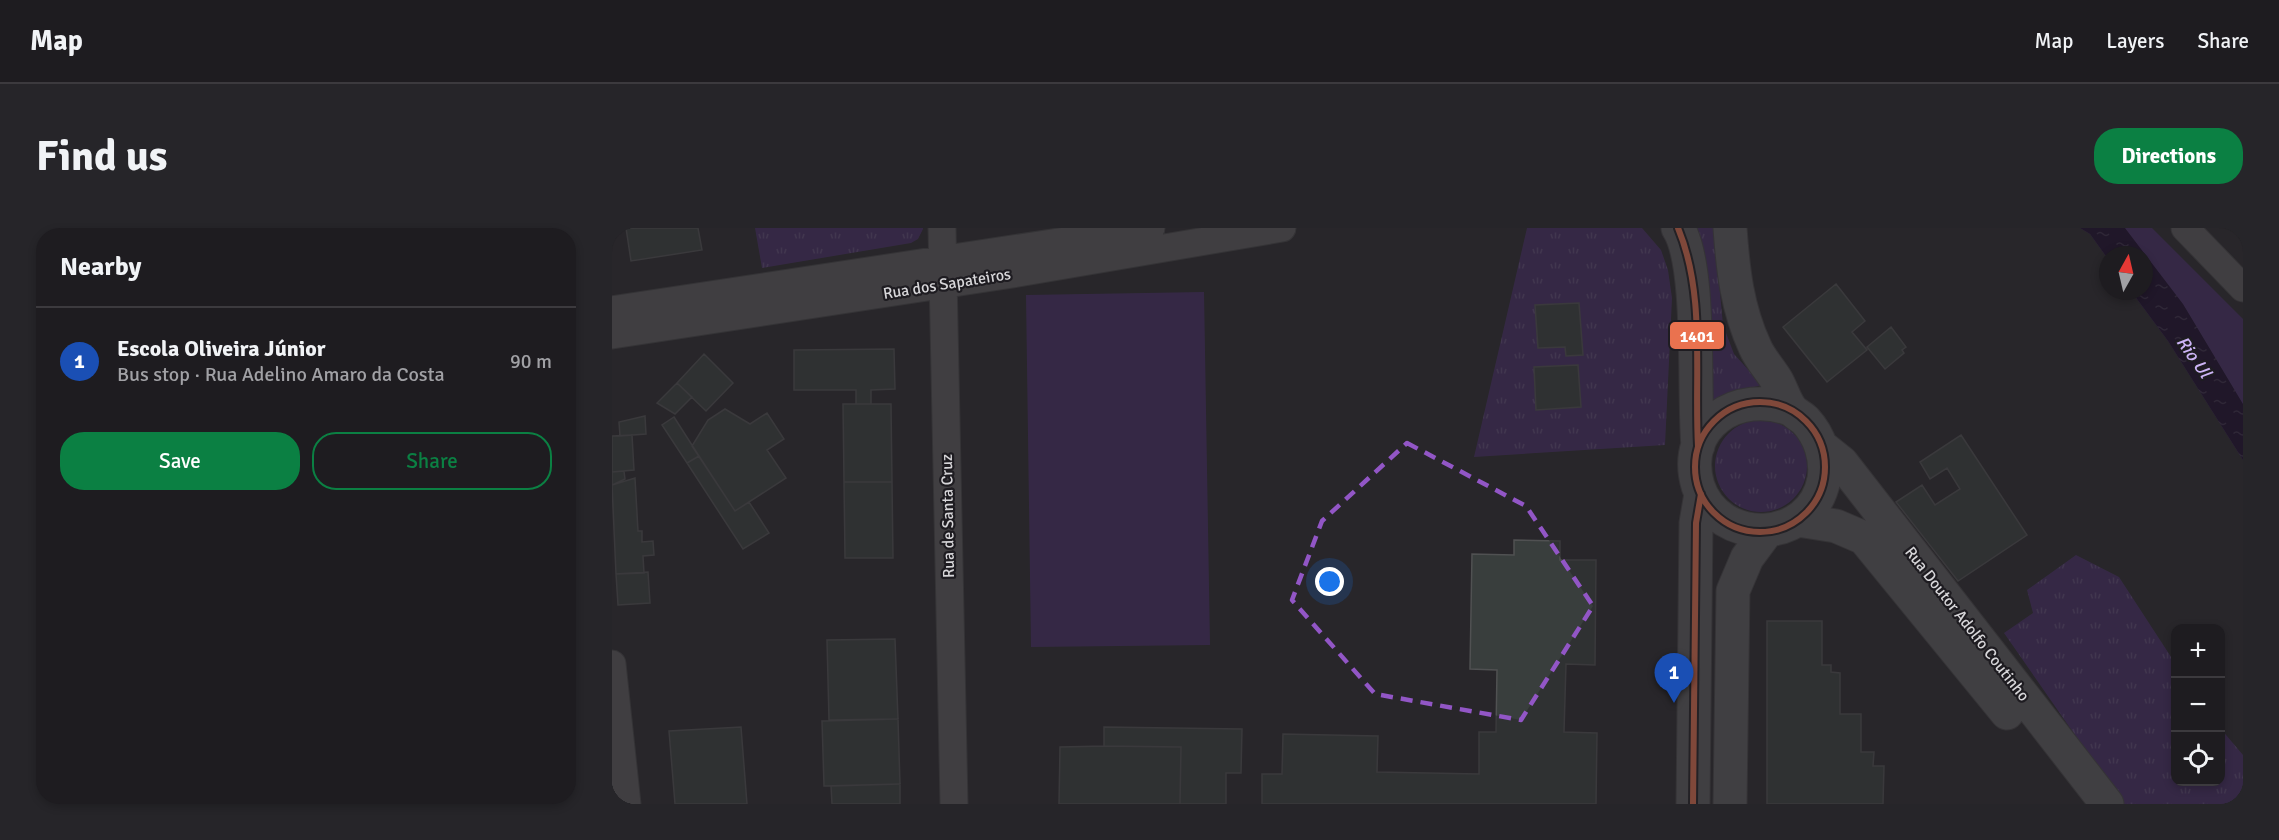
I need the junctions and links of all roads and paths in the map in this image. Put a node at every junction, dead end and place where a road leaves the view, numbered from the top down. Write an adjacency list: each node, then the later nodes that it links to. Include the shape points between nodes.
1 (942, 228): 7 (street, Rua de Santa Cruz)
2 (1151, 228): 7 (street, Rua dos Sapateiros)
3 (1282, 228): 8 (street, Rua dos Sapateiros)
4 (1678, 228): 13 (main road, via 1688,251 1693,294)
5 (1730, 228): 12 (main road, via 1735,290 1747,329)
6 (2185, 228): 9 (street)
7 (942, 259): 8 (street, Rua de Santa Cruz); 10 (street, Rua dos Sapateiros)
8 (943, 285): 11 (street, Rua dos Sapateiros); 20 (street, Rua de Santa Cruz)
9 (2243, 288)
10 (612, 310)
11 (612, 335)
12 (1792, 410): 13 (main road, via 1777,404 1744,404 1716,419); 14 (main road, via 1805,420)
13 (1698, 446): 15 (main road, via 1696,478)
14 (1822, 447): 16 (main road, via 1825,463 1821,487); 24 (main road, Rua Doutor Adolfo Coutinho, via 1842,463)
15 (1701, 494): 17 (main road, via 1721,519 1735,527); 21 (main road, via 1696,523)
16 (1798, 520): 17 (main road); 23 (main road, Rua Doutor Adolfo Coutinho, via 1836,526 1864,538)
17 (1767, 531): 22 (main road, via 1747,558 1732,591)
18 (612, 664): 19 (street)
19 (627, 804)
20 (954, 804)
21 (1693, 804)
22 (1730, 804)
23 (2081, 804)
24 (2107, 804)

